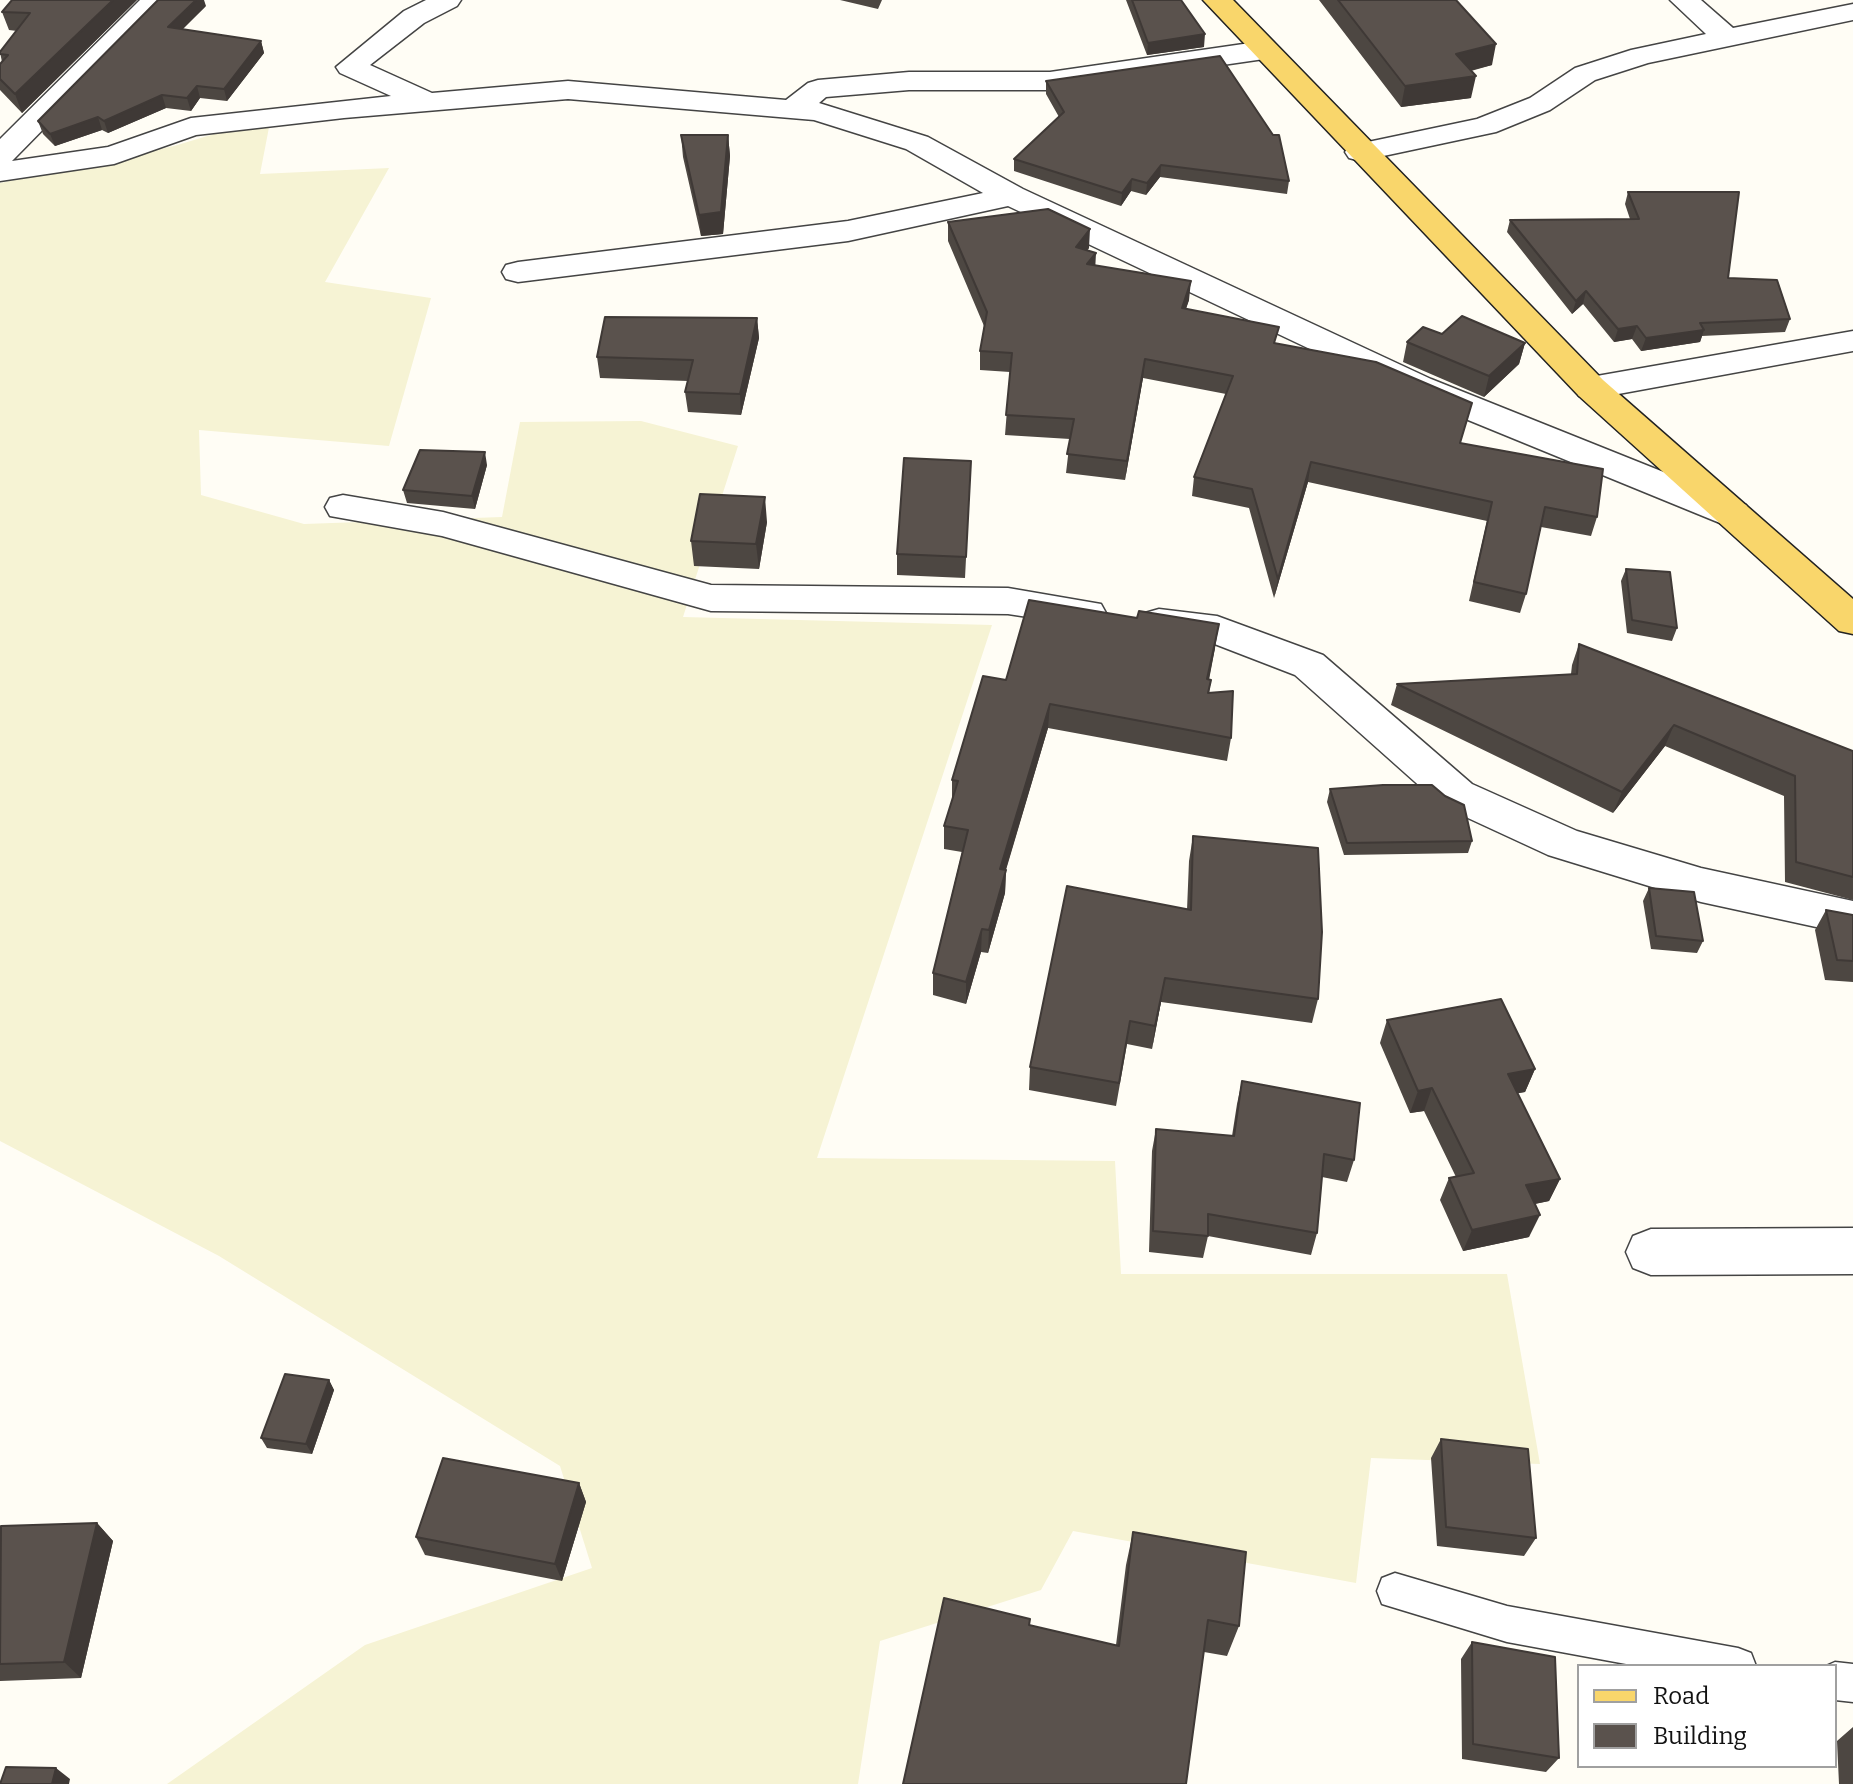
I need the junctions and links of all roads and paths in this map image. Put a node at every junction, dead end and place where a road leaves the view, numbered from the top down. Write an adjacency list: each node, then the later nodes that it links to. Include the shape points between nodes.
1 (156, 0): 11 (street)
2 (447, 0): 8 (street, via 414,17 350,67)
3 (1217, 0): 7 (main road)
4 (1684, 0): 6 (street)
5 (1853, 12): 6 (street)
6 (1727, 38): 10 (street, via 1585,74 1540,104 1485,126)
7 (1264, 50): 9 (street, via 1050,81 909,81 818,89); 10 (main road)
8 (428, 102): 9 (street, via 568,90); 12 (street, via 191,127 114,155)
9 (793, 109): 13 (street, via 817,111 917,143)
10 (1360, 152): 16 (main road)
11 (0, 156)
12 (0, 172)
13 (1012, 196): 14 (street, via 848,231); 18 (street, via 1419,387)
14 (518, 272)
15 (1853, 341): 16 (street)
16 (1591, 388): 18 (main road)
17 (343, 507): 20 (street, via 443,524 711,598 1008,601 1217,630 1309,665 1470,801 1563,843 1685,881)
18 (1733, 514): 19 (main road)
19 (1853, 621)
20 (1853, 918)
21 (1853, 1251): 22 (street)
22 (1651, 1252)
23 (1395, 1591): 24 (lane, via 1507,1624)
24 (1727, 1664)

